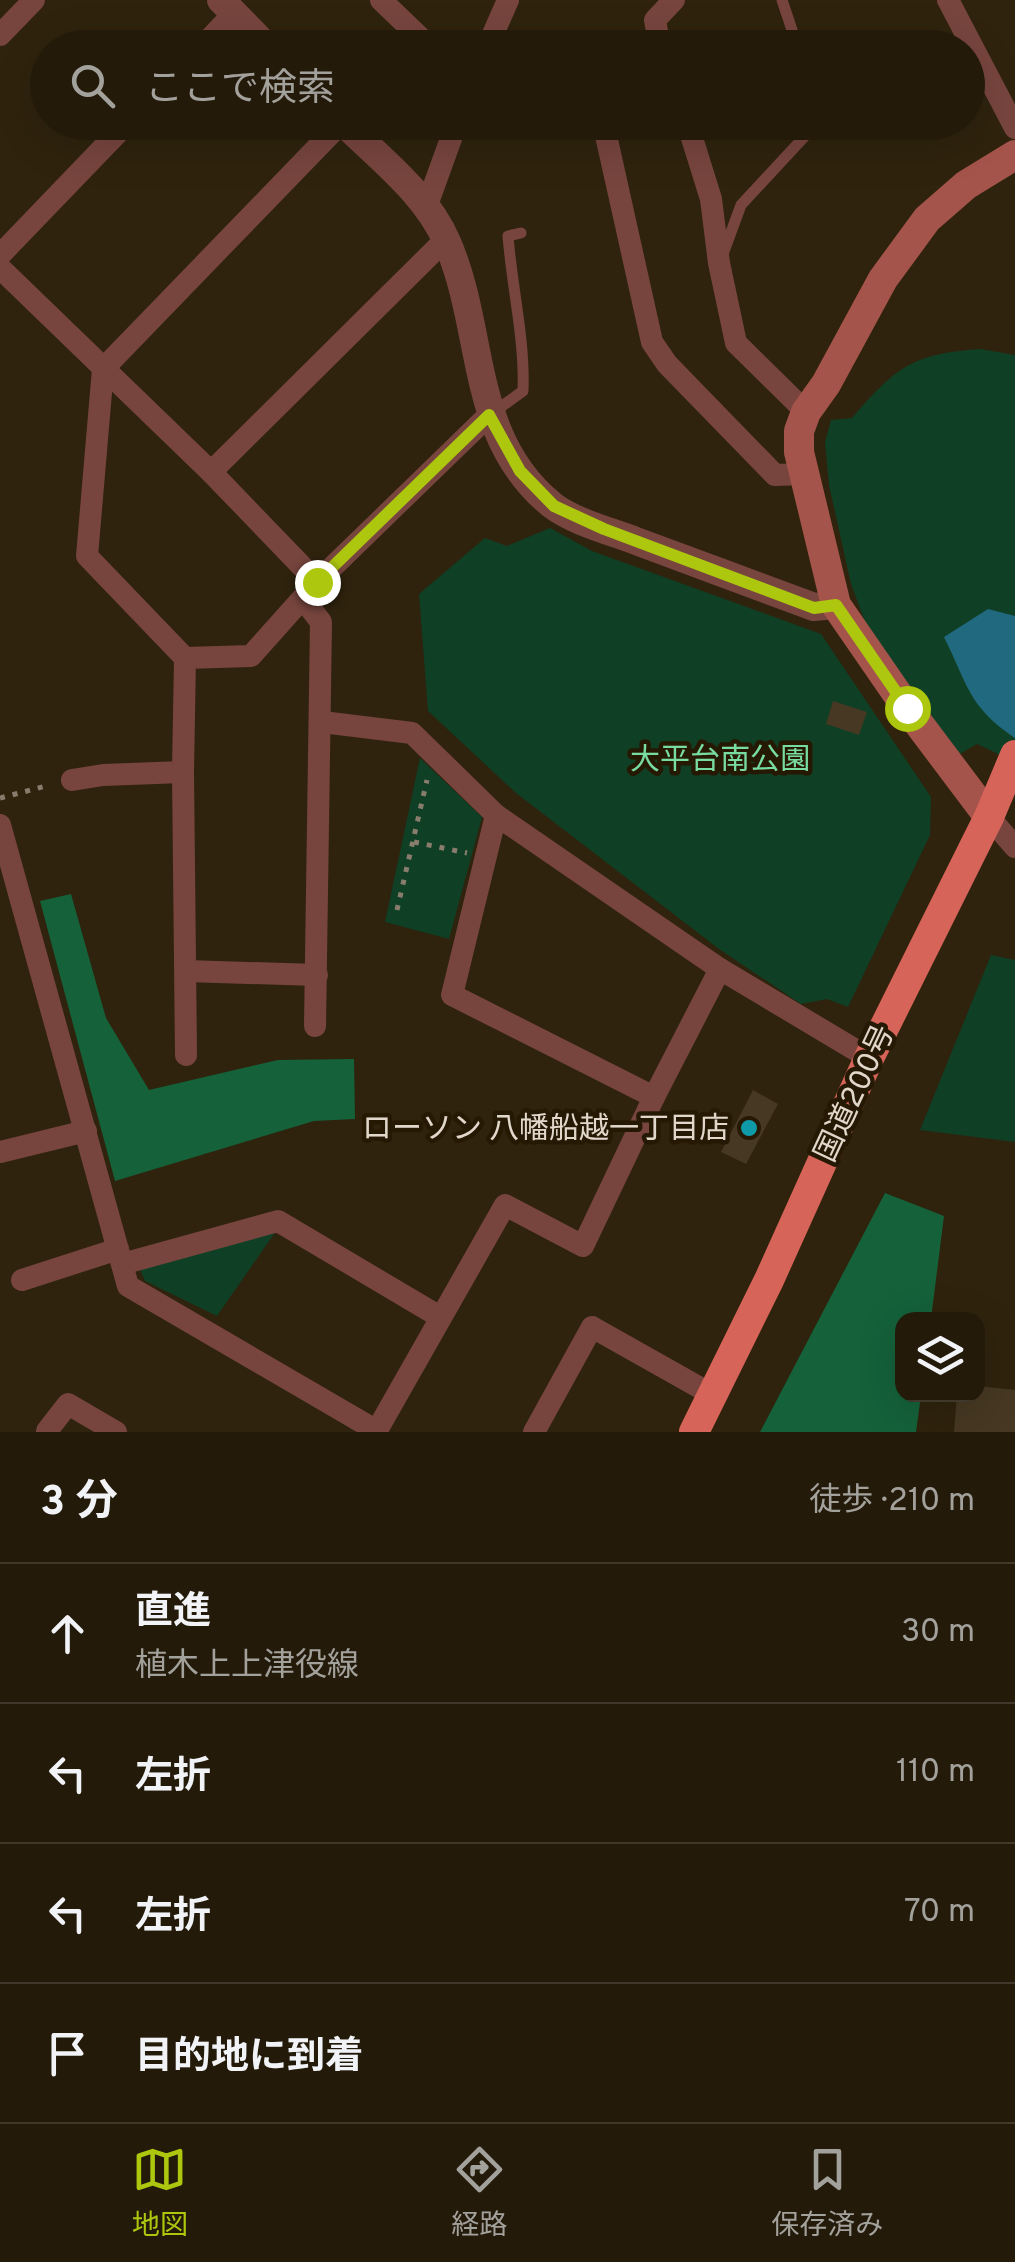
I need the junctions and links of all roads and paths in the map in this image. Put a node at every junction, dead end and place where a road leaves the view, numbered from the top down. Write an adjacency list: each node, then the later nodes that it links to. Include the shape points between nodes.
1 (34, 0): 15 (street)
2 (382, 0): 10 (street)
3 (508, 0): 11 (street)
4 (674, 0): 12 (street, via 655,20)
5 (782, 0): 13 (lane)
6 (948, 0): 14 (street)
7 (227, 7): 8 (street); 9 (street)
8 (212, 30)
9 (250, 30)
10 (413, 30)
11 (495, 30)
12 (657, 30)
13 (792, 30)
14 (964, 30)
15 (0, 35)
16 (985, 71): 17 (street)
17 (1015, 128)
18 (111, 140): 29 (street)
19 (326, 140): 32 (street)
20 (361, 140): 26 (street)
21 (450, 140): 26 (street)
22 (607, 140): 36 (street, via 652,342 775,475)
23 (693, 140): 30 (street, via 711,199)
24 (801, 140): 30 (lane, via 741,205)
25 (1015, 155): 33 (main road, via 927,219)
26 (427, 205): 28 (street)
27 (520, 233): 34 (lane, via 508,236 525,351 523,391)
28 (446, 239): 34 (street, via 463,283); 35 (street)
29 (0, 255)
30 (719, 263): 33 (street, via 736,344)
31 (0, 268): 32 (street)
32 (104, 370): 35 (street); 39 (street, via 87,556)
33 (806, 412): 36 (main road, via 799,441)
34 (489, 415): 37 (street); 38 (street, via 520,471 554,506 814,608)
35 (211, 472): 37 (street)
36 (804, 474): 38 (main road)
37 (310, 591): 39 (street, via 251,656); 40 (street, via 321,622)
38 (836, 605): 47 (main road)
39 (185, 658): 43 (street)
40 (322, 722): 41 (street, via 412,733); 55 (street)
41 (433, 752): 46 (street); 49 (path)
42 (1014, 757): 47 (highway, 国道200号)
43 (182, 772): 44 (street); 54 (street)
44 (72, 780): 45 (path)
45 (0, 798)
46 (496, 815): 53 (street); 59 (street, via 452,995)
47 (989, 816): 50 (street); 58 (highway, 国道200号)
48 (0, 825): 60 (street)
49 (413, 841): 51 (path); 52 (path)
50 (1015, 846)
51 (459, 850)
52 (397, 910)
53 (720, 968): 58 (street); 59 (street)
54 (186, 970): 55 (street); 57 (street)
55 (316, 975): 56 (street)
56 (315, 1026)
57 (186, 1055)
58 (870, 1058): 65 (highway, 国道200号)
59 (654, 1097): 64 (street, via 583,1246 505,1205)
60 (86, 1131): 61 (street); 62 (street)
61 (0, 1152)
62 (120, 1256): 63 (street); 64 (street, via 278,1221); 68 (street, via 128,1286)
63 (22, 1280)
64 (440, 1317): 68 (street)
65 (712, 1394): 69 (street, via 592,1327); 70 (highway, 国道200号)
66 (47, 1431): 67 (street, via 68,1404)
67 (116, 1432)
68 (376, 1432)
69 (534, 1432)
70 (694, 1432)

